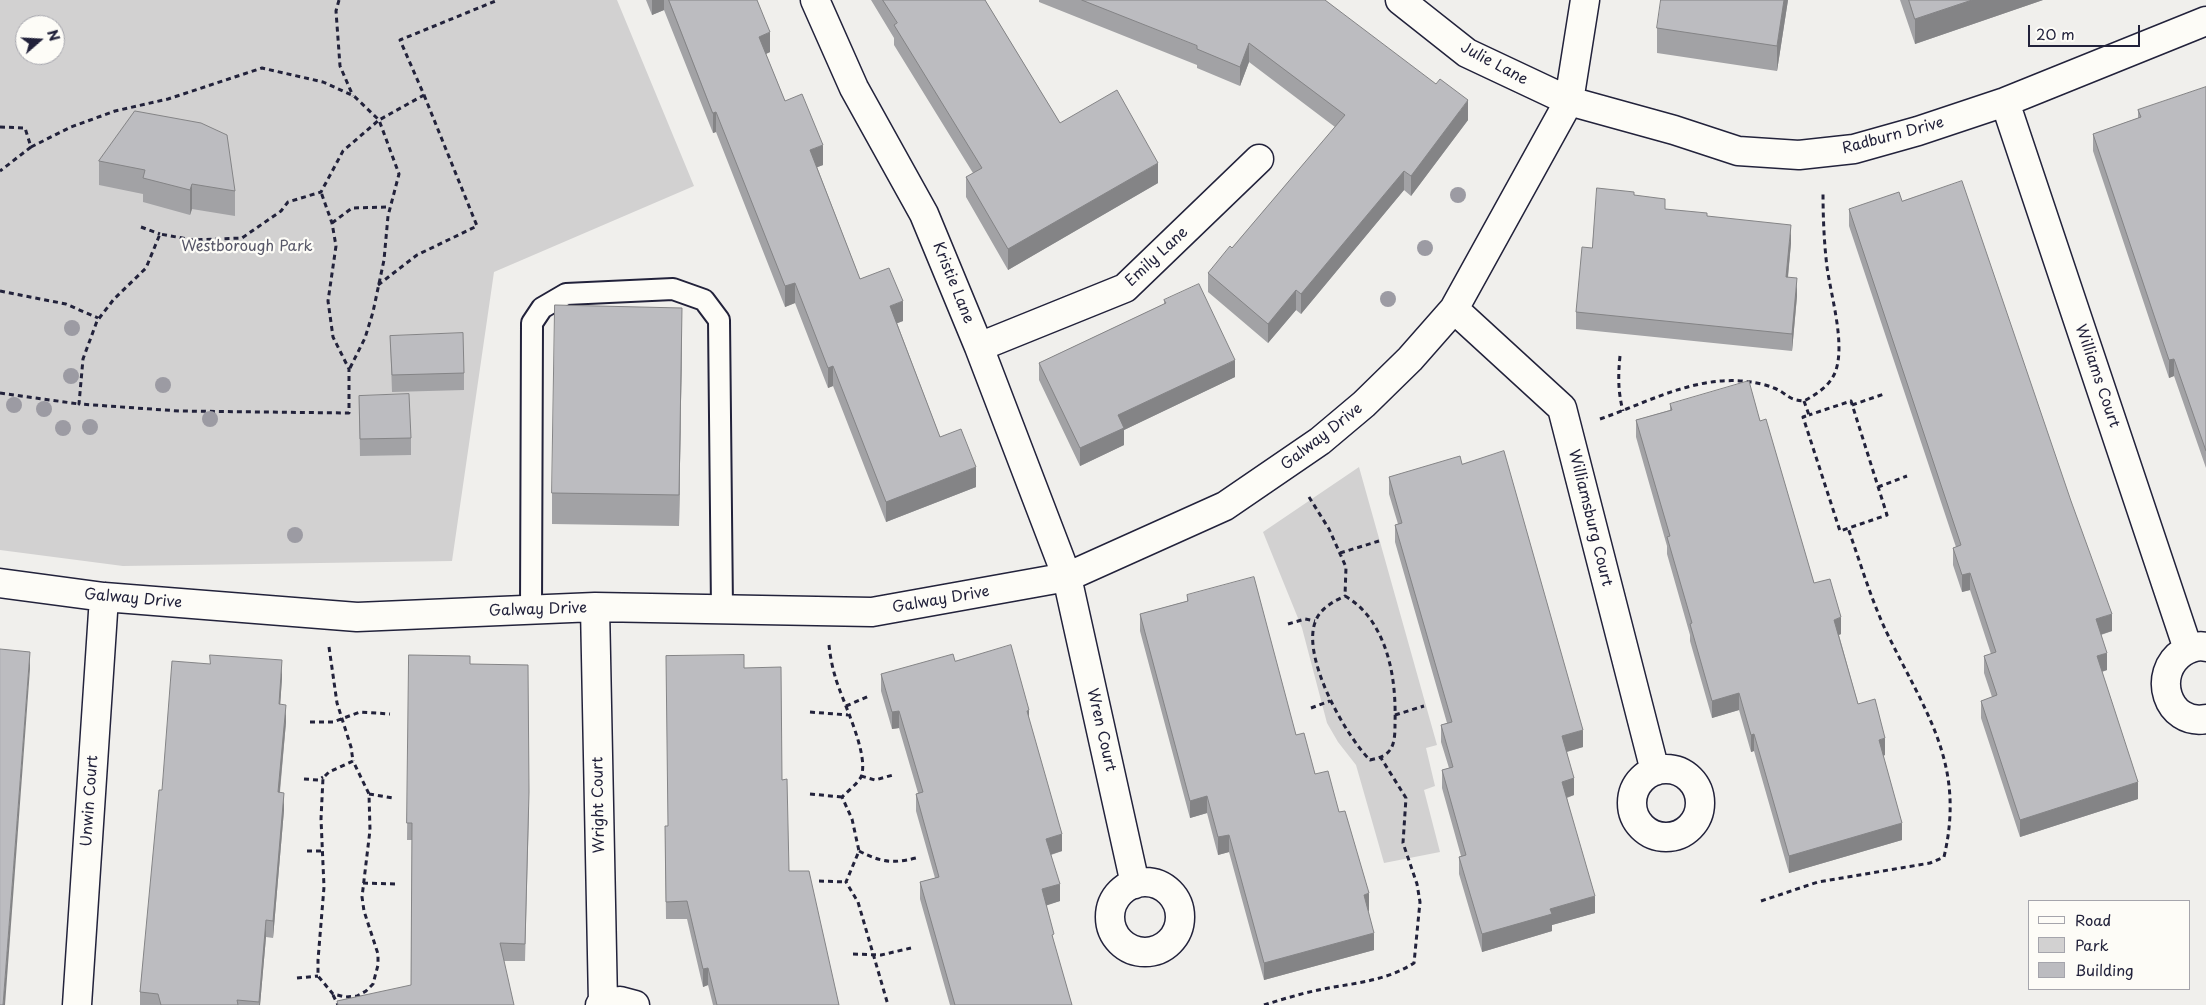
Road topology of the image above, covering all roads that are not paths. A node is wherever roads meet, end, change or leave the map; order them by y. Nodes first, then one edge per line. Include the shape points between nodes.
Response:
1 (815, 0) edge
2 (1400, 0) edge
3 (1585, 0) edge
4 (2206, 21) edge
5 (1569, 101) junction
6 (2005, 102) junction
7 (1259, 159) dead end
8 (1454, 309) junction
9 (979, 347) junction
10 (1067, 577) junction
11 (0, 583) edge
12 (104, 597) junction
13 (595, 607) junction
14 (722, 609) junction
15 (531, 610) junction
16 (2197, 648) edge
17 (2206, 719) edge
18 (1655, 771) dead end
19 (1135, 884) dead end
20 (602, 1004) edge
21 (77, 1005) edge
22 (635, 1005) edge

1 - 9 street, Kristie Lane via 854,88 924,214
2 - 5 street, Julie Lane via 1467,53
3 - 5 street, Galway Drive
4 - 6 street, Radburn Drive
5 - 6 street, Radburn Drive via 1738,151 1799,155 1854,149 1918,132
5 - 8 street, Galway Drive
6 - 16 street, Williams Court
7 - 9 street, Emily Lane via 1125,288
8 - 10 street, Galway Drive via 1410,359 1320,441 1225,506
8 - 18 street, Williamsburg Court via 1562,408
9 - 10 street, Kristie Lane
10 - 14 street, Galway Drive via 872,612
10 - 19 street, Wren Court
11 - 12 street, Galway Drive
12 - 15 street, Galway Drive via 357,617
12 - 21 street, Unwin Court
13 - 14 street, Galway Drive
13 - 15 street, Galway Drive
13 - 20 street, Wright Court
14 - 15 lane via 719,320 704,300 673,289 566,294 542,308 532,323
16 - 17 street, Williams Court via 2176,656 2168,668 2165,682 2175,709 2187,717
20 - 22 street, Wright Court via 620,1001

